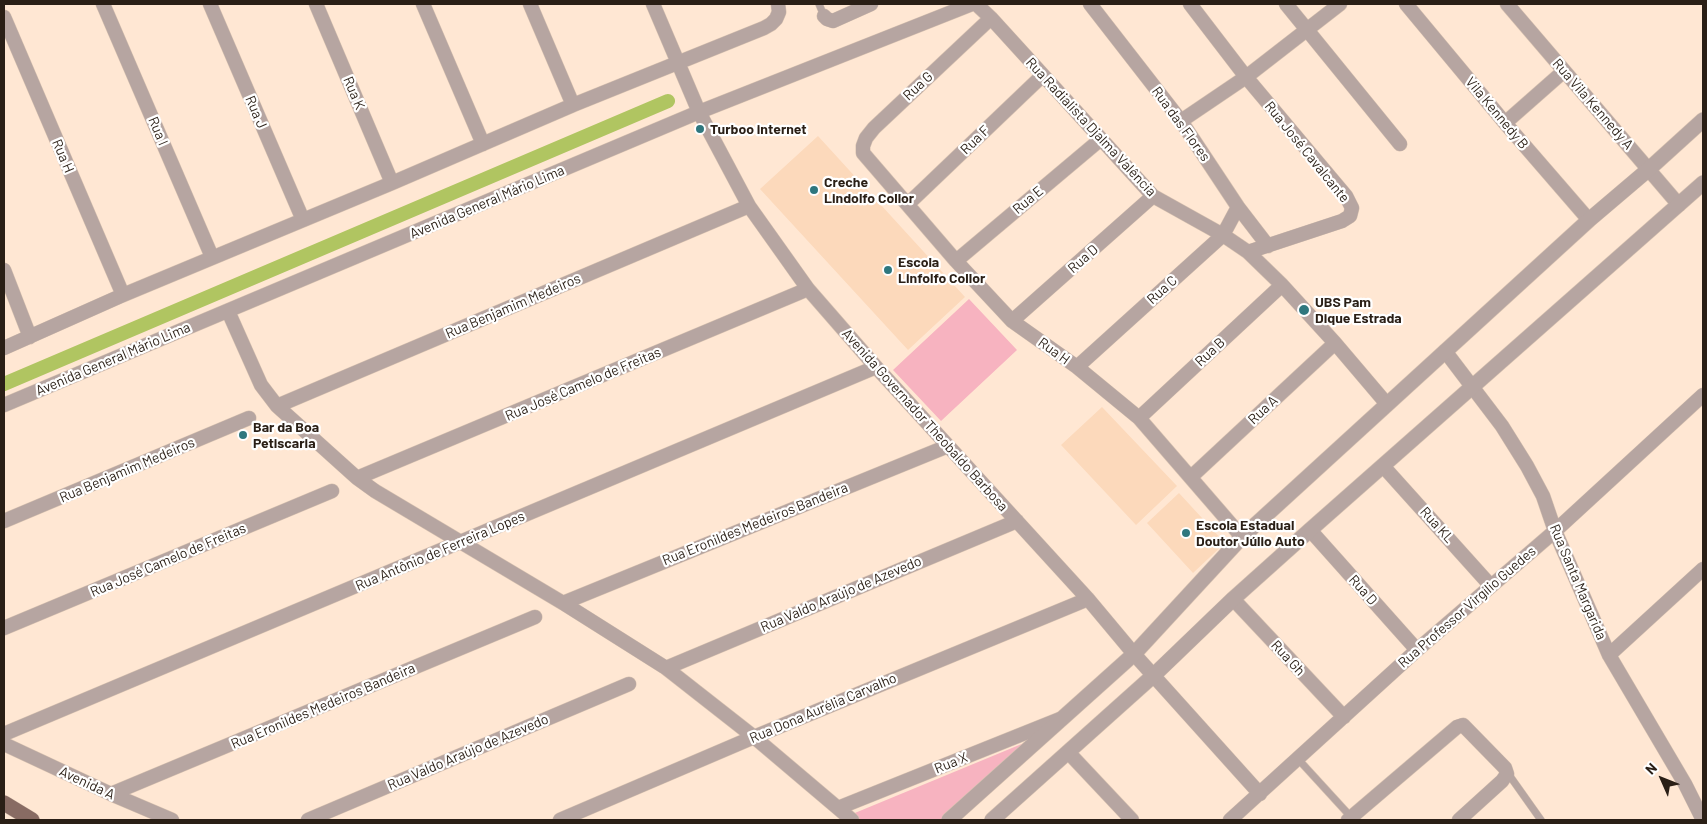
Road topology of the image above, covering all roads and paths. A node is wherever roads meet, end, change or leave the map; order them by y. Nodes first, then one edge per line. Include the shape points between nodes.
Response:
1 (103, 4) edge
2 (210, 4) edge
3 (316, 4) edge
4 (423, 4) edge
5 (530, 4) edge
6 (653, 4) edge
7 (778, 4) edge
8 (871, 4) edge
9 (972, 4) edge
10 (976, 4) edge
11 (1090, 4) edge
12 (1190, 4) edge
13 (1286, 4) edge
14 (1340, 4) edge
15 (1406, 4) edge
16 (1507, 4) edge
17 (822, 10) edge
18 (4, 17) edge
19 (991, 18) junction
20 (1307, 30) junction
21 (679, 63) junction
22 (1564, 72) junction
23 (1042, 76) junction
24 (1246, 77) junction
25 (573, 105) junction
26 (698, 110) junction
27 (1703, 120) edge
28 (1181, 121) junction
29 (1505, 123) junction
30 (1100, 139) junction
31 (483, 144) junction
32 (1400, 144) dead end
33 (869, 162) joint
34 (1649, 169) junction
35 (392, 183) junction
36 (1703, 183) edge
37 (1153, 196) junction
38 (908, 204) junction
39 (1679, 205) junction
40 (749, 206) junction
41 (1238, 207) junction
42 (303, 220) junction
43 (1589, 220) junction
44 (1223, 235) junction
45 (1268, 246) junction
46 (1248, 252) junction
47 (212, 257) junction
48 (956, 261) junction
49 (4, 270) edge
50 (1282, 286) junction
51 (808, 289) junction
52 (123, 295) junction
53 (228, 311) junction
54 (1012, 321) junction
55 (30, 337) junction
56 (1335, 343) junction
57 (4, 348) edge
58 (1444, 351) junction
59 (876, 367) junction
60 (1076, 367) junction
61 (1472, 386) junction
62 (1703, 395) edge
63 (1386, 403) junction
64 (4, 405) edge
65 (277, 406) junction
66 (249, 418) dead end
67 (1139, 418) junction
68 (948, 446) junction
69 (1383, 466) junction
70 (1190, 477) junction
71 (357, 478) junction
72 (332, 491) dead end
73 (4, 521) edge
74 (1016, 521) junction
75 (1310, 530) junction
76 (1555, 531) junction
77 (1242, 537) junction
78 (459, 542) junction
79 (1703, 569) edge
80 (1490, 585) junction
81 (1088, 599) junction
82 (1233, 599) junction
83 (563, 603) junction
84 (535, 618) dead end
85 (4, 628) edge
86 (1417, 650) junction
87 (1134, 654) junction
88 (1609, 655) junction
89 (666, 668) junction
90 (1154, 675) junction
91 (629, 684) dead end
92 (1064, 717) junction
93 (1344, 717) junction
94 (4, 734) edge
95 (754, 737) junction
96 (4, 744) edge
97 (1068, 752) junction
98 (1298, 759) junction
99 (1506, 771) junction
100 (110, 794) junction
101 (1260, 794) junction
102 (4, 803) edge
103 (838, 808) junction
104 (1351, 819) edge
105 (32, 820) edge
106 (172, 820) edge
107 (308, 820) edge
108 (560, 820) edge
109 (852, 820) edge
110 (949, 820) edge
111 (992, 820) edge
112 (1132, 820) edge
113 (1230, 820) edge
114 (1460, 820) edge
115 (1541, 820) edge
116 (1703, 820) edge

1 - 47 street, Rua I
2 - 42 street, Rua J
3 - 35 street, Rua K
4 - 31 street
5 - 25 street
6 - 21 street, Avenida Governador Theobaldo Barbosa
7 - 21 street via 779,12 771,24
8 - 17 street via 833,21 826,19
9 - 26 street, Avenida General Mário Lima
10 - 19 street, Rua Radialista Djalma Valência
11 - 28 street, Rua das Flores
12 - 24 street, Rua José Cavalcante
13 - 20 street
14 - 20 street
15 - 29 street, Vila Kennedy B
16 - 22 street, Rua Vila Kennedy A
18 - 52 street, Rua H
19 - 23 street, Rua Radialista Djalma Valência
19 - 33 street, Rua G via 874,128 862,146
20 - 24 street
20 - 32 street
21 - 25 street
21 - 26 street, Avenida Governador Theobaldo Barbosa
22 - 29 street
22 - 34 street, Rua Vila Kennedy A
23 - 30 street, Rua Radialista Djalma Valência
23 - 38 street, Rua F
24 - 28 street
24 - 45 street, Rua José Cavalcante via 1346,196 1352,208 1350,216 1342,221
25 - 31 street
26 - 40 street, Avenida Governador Theobaldo Barbosa
26 - 53 street, Avenida General Mário Lima
27 - 34 street
28 - 41 street, Rua das Flores
29 - 43 street, Vila Kennedy B
30 - 37 street, Rua Radialista Djalma Valência
30 - 48 street, Rua E
31 - 35 street
33 - 38 street, Rua H
34 - 39 street, Rua Vila Kennedy A
34 - 43 street
35 - 42 street
36 - 39 street
37 - 44 street, Rua Radialista Djalma Valência
37 - 54 street, Rua D
38 - 48 street, Rua H
39 - 61 street
40 - 51 street, Avenida Governador Theobaldo Barbosa
40 - 65 street, Rua Benjamim Medeiros
41 - 44 street, Rua C
41 - 45 street, Rua das Flores
42 - 47 street
43 - 58 street
44 - 46 street, Rua Radialista Djalma Valência
44 - 60 street, Rua C
45 - 46 street, Rua José Cavalcante
46 - 50 street, Rua Radialista Djalma Valência
47 - 52 street
48 - 54 street, Rua H
49 - 55 street
50 - 56 street, Rua Radialista Djalma Valência
50 - 67 street, Rua B
51 - 59 street, Avenida Governador Theobaldo Barbosa
51 - 71 street, Rua José Camelo de Freitas
52 - 55 street
53 - 64 street, Avenida General Mário Lima
53 - 65 street via 261,385
54 - 60 street, Rua H
55 - 57 street
56 - 63 street, Rua Radialista Djalma Valência
56 - 70 street, Rua A
58 - 61 street, Rua Santa Margarida
58 - 63 street
59 - 68 street, Avenida Governador Theobaldo Barbosa
59 - 78 street, Rua Antônio de Ferreira Lopes
60 - 67 street, Rua H
61 - 69 street
61 - 76 street, Rua Santa Margarida via 1527,466 1543,496
62 - 76 street, Rua Professor Virgílio Guedes
63 - 77 street
65 - 71 street
66 - 73 street, Rua Benjamim Medeiros
67 - 70 street, Rua H
68 - 74 street, Avenida Governador Theobaldo Barbosa
68 - 83 street, Rua Eronildes Medeiros Bandeira
69 - 75 street
69 - 80 street, Rua KL
70 - 77 street, Rua H
71 - 78 street
72 - 85 street, Rua José Camelo de Freitas
74 - 81 street, Avenida Governador Theobaldo Barbosa
74 - 89 street, Rua Valdo Araújo de Azevedo
75 - 82 street
75 - 86 street, Rua D
76 - 80 street, Rua Professor Virgílio Guedes
76 - 88 street, Rua Santa Margarida
77 - 87 street
78 - 83 street
78 - 94 street, Rua Antônio de Ferreira Lopes
79 - 88 street
80 - 86 street, Rua Professor Virgílio Guedes
81 - 87 street, Avenida Governador Theobaldo Barbosa
81 - 95 street, Rua Dona Aurélia Carvalho
82 - 90 street
82 - 93 street, Rua Gh
83 - 89 street
84 - 100 street, Rua Eronildes Medeiros Bandeira
86 - 93 street, Rua Professor Virgílio Guedes
87 - 90 street, Avenida Governador Theobaldo Barbosa
87 - 92 street
88 - 116 street, Rua Santa Margarida
89 - 95 street
90 - 97 street
90 - 101 street, Avenida Governador Theobaldo Barbosa
91 - 107 street, Rua Valdo Araújo de Azevedo
92 - 103 street, Rua X
92 - 110 street
93 - 98 street, Rua Professor Virgílio Guedes
95 - 103 street
95 - 108 street, Rua Dona Aurélia Carvalho
96 - 100 street, Avenida A
97 - 111 street
97 - 112 street
98 - 101 street, Rua Professor Virgílio Guedes
98 - 104 lane
99 - 104 street via 1463,725
99 - 114 street via 1502,782
99 - 115 lane
100 - 106 street, Avenida A
101 - 113 street, Rua Professor Virgílio Guedes
102 - 105 main road
103 - 109 street

